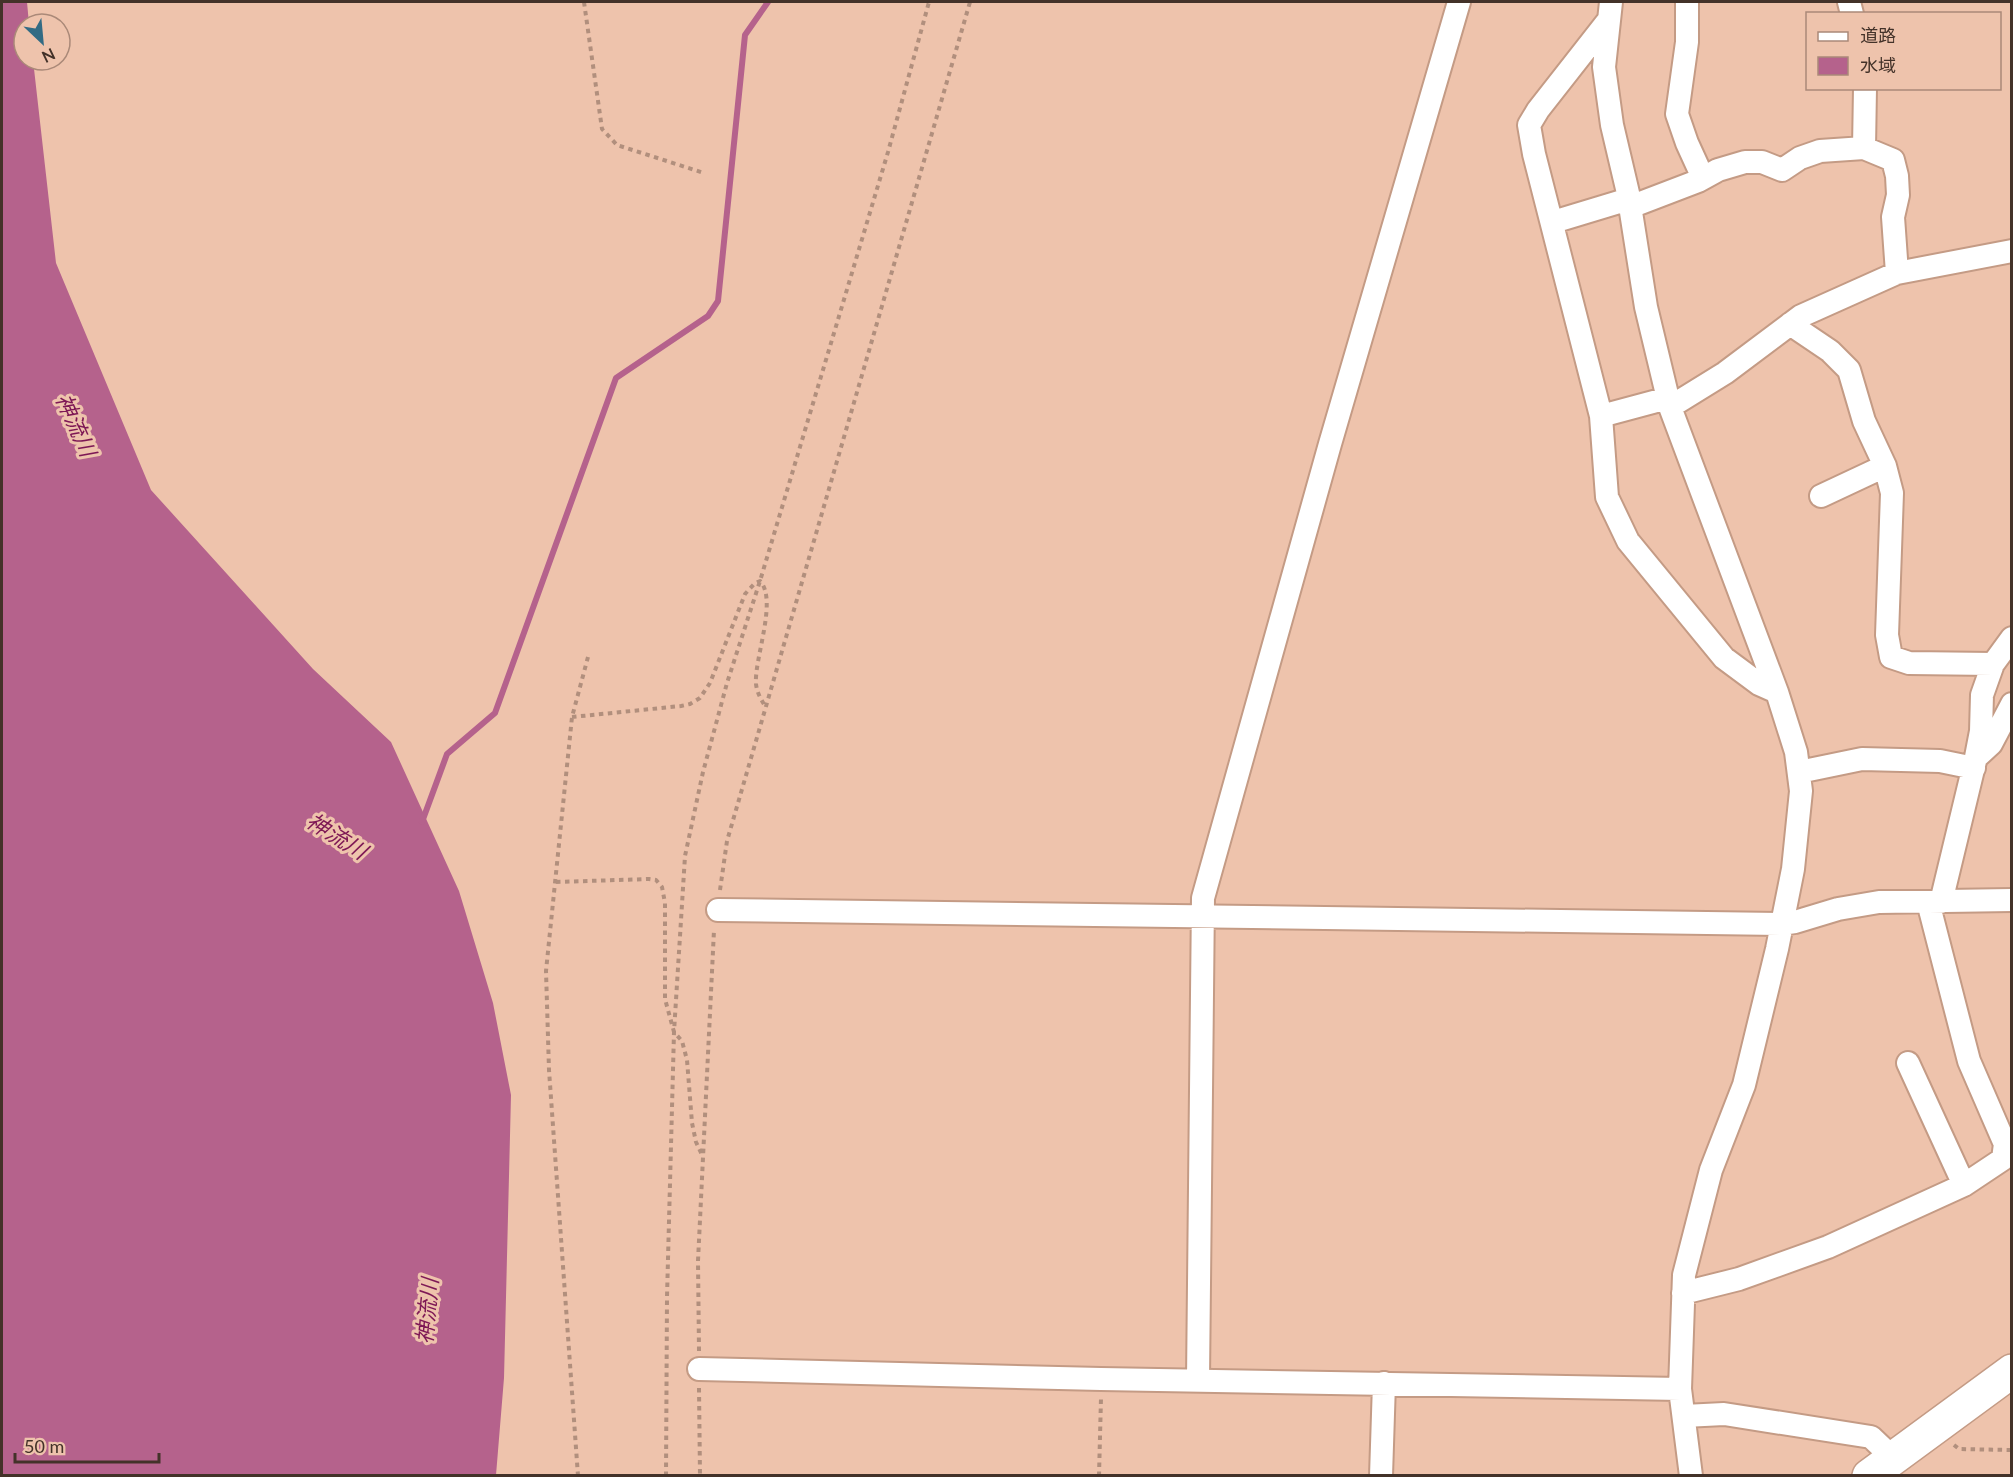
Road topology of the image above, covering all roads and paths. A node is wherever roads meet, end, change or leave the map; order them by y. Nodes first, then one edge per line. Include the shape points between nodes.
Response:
1 (584, 2) edge
2 (929, 2) edge
3 (970, 2) edge
4 (1459, 2) edge
5 (1687, 2) edge
6 (1609, 12) edge
7 (1865, 90) edge
8 (1864, 148) junction
9 (704, 173) dead end
10 (1703, 178) junction
11 (1629, 203) junction
12 (1553, 222) junction
13 (2012, 251) edge
14 (1898, 273) junction
15 (1790, 324) junction
16 (1669, 403) junction
17 (1601, 416) junction
18 (1885, 466) junction
19 (1821, 496) dead end
20 (760, 581) junction
21 (2012, 638) edge
22 (588, 657) dead end
23 (1993, 664) junction
24 (1777, 693) junction
25 (2012, 704) edge
26 (765, 707) junction
27 (573, 717) junction
28 (1975, 762) junction
29 (1799, 772) junction
30 (556, 882) junction
31 (2012, 900) edge
32 (1934, 902) junction
33 (718, 910) junction
34 (1203, 917) junction
35 (1781, 924) junction
36 (674, 1032) junction
37 (1908, 1063) dead end
38 (703, 1157) junction
39 (1965, 1185) junction
40 (1683, 1293) junction
41 (699, 1369) junction
42 (2007, 1373) edge
43 (1101, 1379) junction
44 (1198, 1380) junction
45 (1384, 1383) junction
46 (1680, 1389) junction
47 (1684, 1416) junction
48 (1934, 1427) junction
49 (2012, 1450) edge
50 (1880, 1466) edge
51 (578, 1476) edge
52 (666, 1476) edge
53 (700, 1476) edge
54 (1099, 1476) edge
55 (1381, 1476) edge
56 (1691, 1476) edge

1 - 9 path via 603,129 617,145
2 - 20 path
3 - 26 path
4 - 34 street via 1205,886
5 - 10 street via 1687,42 1677,114
6 - 11 street via 1604,67
6 - 12 street via 1529,125
7 - 8 street
8 - 10 street via 1820,151 1782,170 1762,162 1745,162
8 - 14 street via 1893,160 1898,195 1893,217
10 - 11 street
11 - 12 street
11 - 16 street via 1646,308
12 - 17 street
13 - 14 street
14 - 15 street
15 - 16 street via 1725,373
15 - 18 street via 1830,351 1849,370 1864,421
16 - 17 street
16 - 24 street
17 - 24 street via 1607,497 1628,541 1724,658
18 - 19 street
18 - 23 street via 1892,493 1887,635 1892,657 1909,663
20 - 26 path via 766,596 766,616 756,682
20 - 27 path via 746,594 710,683 700,698 681,706
20 - 36 path via 727,683 685,856
21 - 23 street
22 - 27 path
23 - 28 street via 1982,695
24 - 29 street
25 - 28 street via 1991,744
26 - 33 path via 727,841
27 - 30 path
28 - 29 street via 1862,759
28 - 32 street
29 - 35 street via 1801,791 1793,869
30 - 36 path via 649,879 662,887 665,999
30 - 51 path via 546,971 549,1070
31 - 32 street
32 - 35 street via 1879,902
32 - 39 street via 1969,1061 2005,1143 2002,1159
33 - 34 street
33 - 38 path
34 - 35 street
34 - 44 street
35 - 40 street via 1744,1085 1711,1170 1684,1275
36 - 38 path via 682,1041 687,1060 692,1123
36 - 52 path
37 - 39 street
38 - 41 path via 698,1261
39 - 40 street via 1828,1247 1739,1279
40 - 46 street
41 - 43 street
41 - 53 path
42 - 48 highway
43 - 44 street
43 - 54 path
44 - 45 street
45 - 46 street
45 - 55 street
46 - 47 street
47 - 50 street via 1724,1414 1871,1437
47 - 56 street
48 - 49 path via 1959,1449
48 - 50 highway

